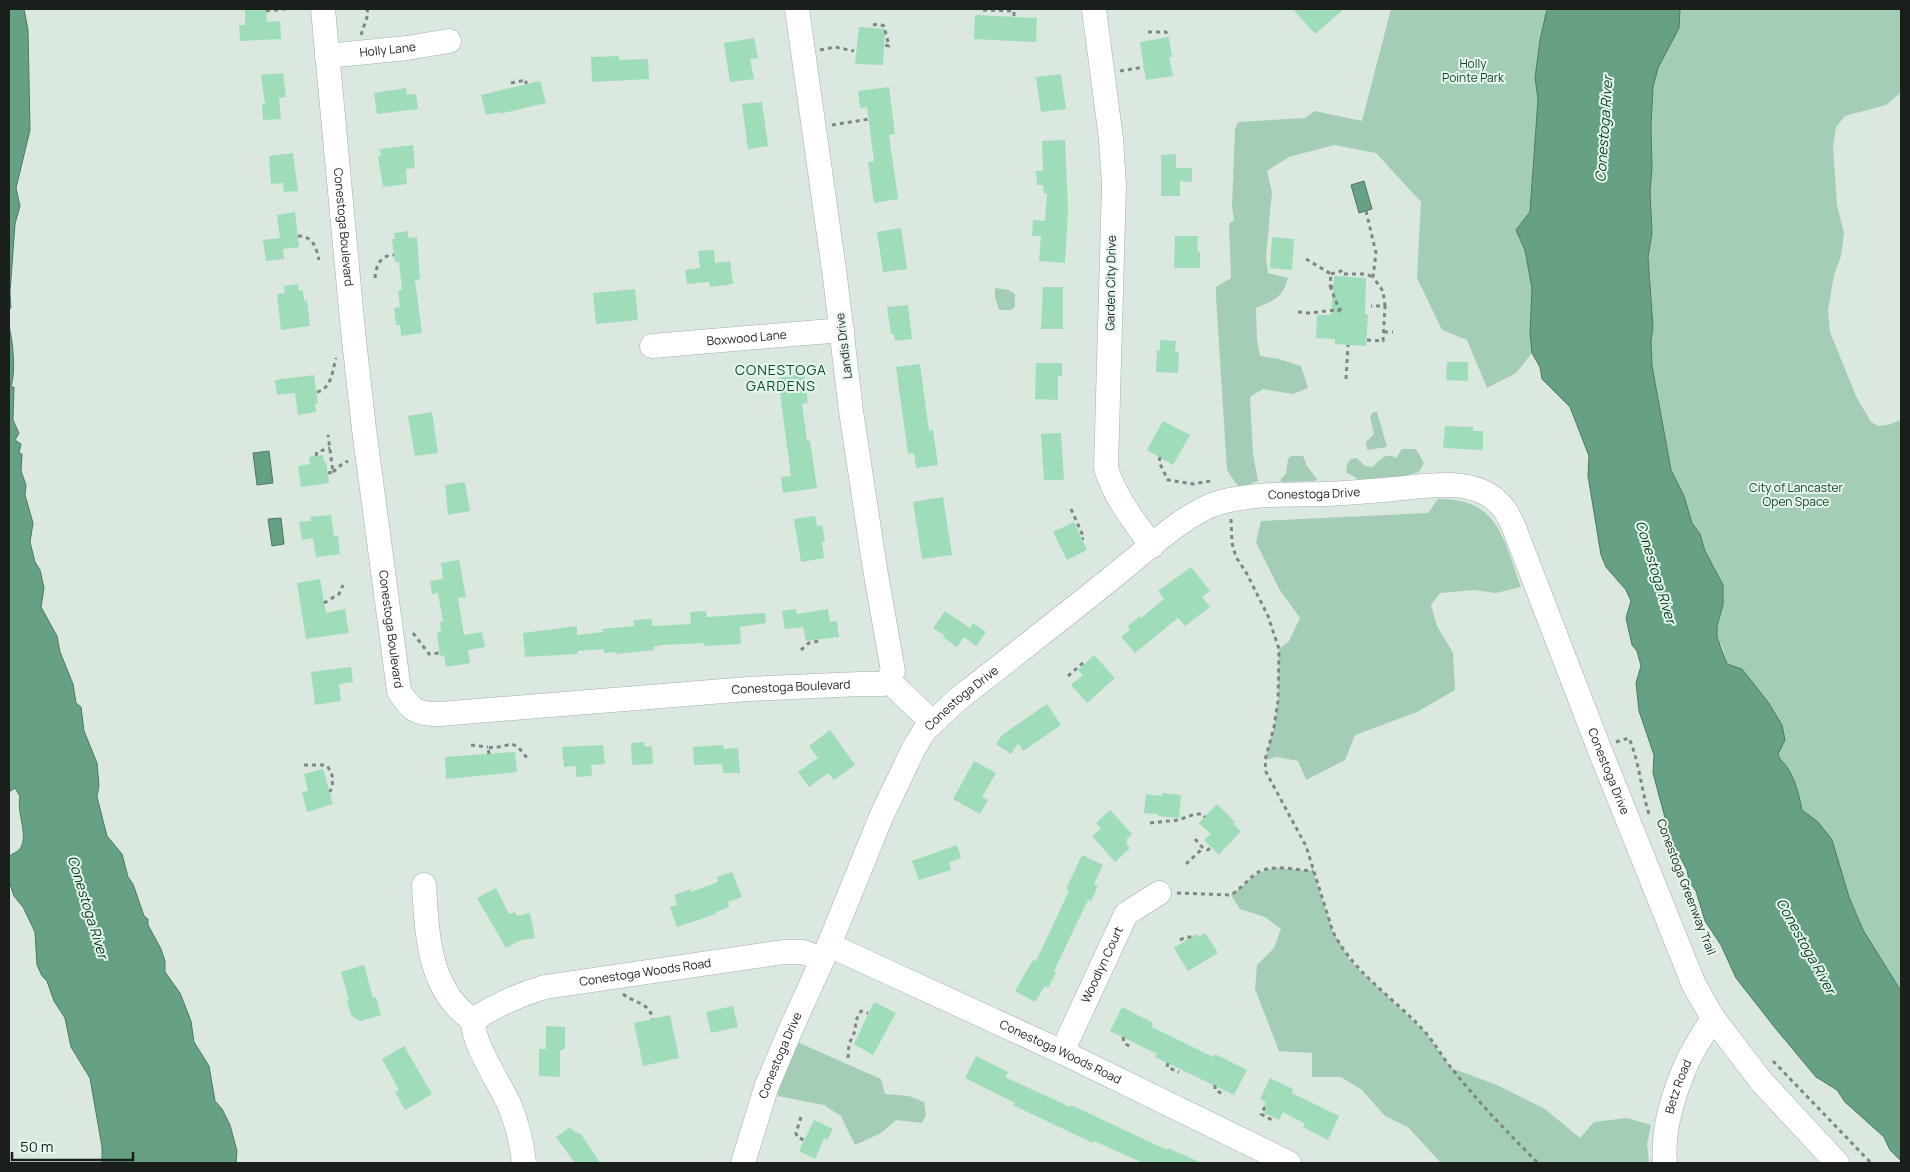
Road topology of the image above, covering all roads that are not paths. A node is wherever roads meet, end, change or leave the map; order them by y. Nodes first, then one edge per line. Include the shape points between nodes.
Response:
1 (323, 9) edge
2 (797, 9) edge
3 (1094, 9) edge
4 (449, 42) dead end
5 (327, 56) junction
6 (842, 330) junction
7 (652, 346) dead end
8 (1152, 546) junction
9 (888, 680) junction
10 (932, 722) junction
11 (424, 886) dead end
12 (1159, 893) road end
13 (826, 952) junction
14 (1712, 1018) junction
15 (473, 1020) junction
16 (1062, 1052) junction
17 (524, 1163) edge
18 (743, 1163) edge
19 (1290, 1163) edge
20 (1665, 1163) edge
21 (1837, 1163) edge

1 - 5 street, Conestoga Boulevard
2 - 6 street, Landis Drive
3 - 8 street, Garden City Drive via 1114,185 1106,468 1118,498
4 - 5 street, Holly Lane
5 - 9 street, Conestoga Boulevard via 364,429 399,691 408,705 422,714 440,714 748,689 883,684
6 - 7 street, Boxwood Lane
6 - 9 street, Landis Drive via 875,569 893,671
8 - 10 street, Conestoga Drive
8 - 14 street, Conestoga Drive via 1207,508 1220,502 1253,496 1340,494 1449,485 1479,489 1496,500 1513,526 1652,882 1694,985
9 - 10 street
10 - 13 street, Conestoga Drive via 914,748 881,816
11 - 15 street via 435,969 454,1004
12 - 16 street, Woodlyn Court via 1126,914
13 - 15 street, Conestoga Woods Road via 795,951 545,987 492,1007
13 - 16 street, Conestoga Woods Road
13 - 18 street, Conestoga Drive via 766,1088
14 - 20 street, Betz Road via 1686,1064 1673,1104 1666,1129
14 - 21 street, Conestoga Drive via 1761,1081
15 - 17 street via 478,1043 509,1104 522,1141
16 - 19 street, Conestoga Woods Road

